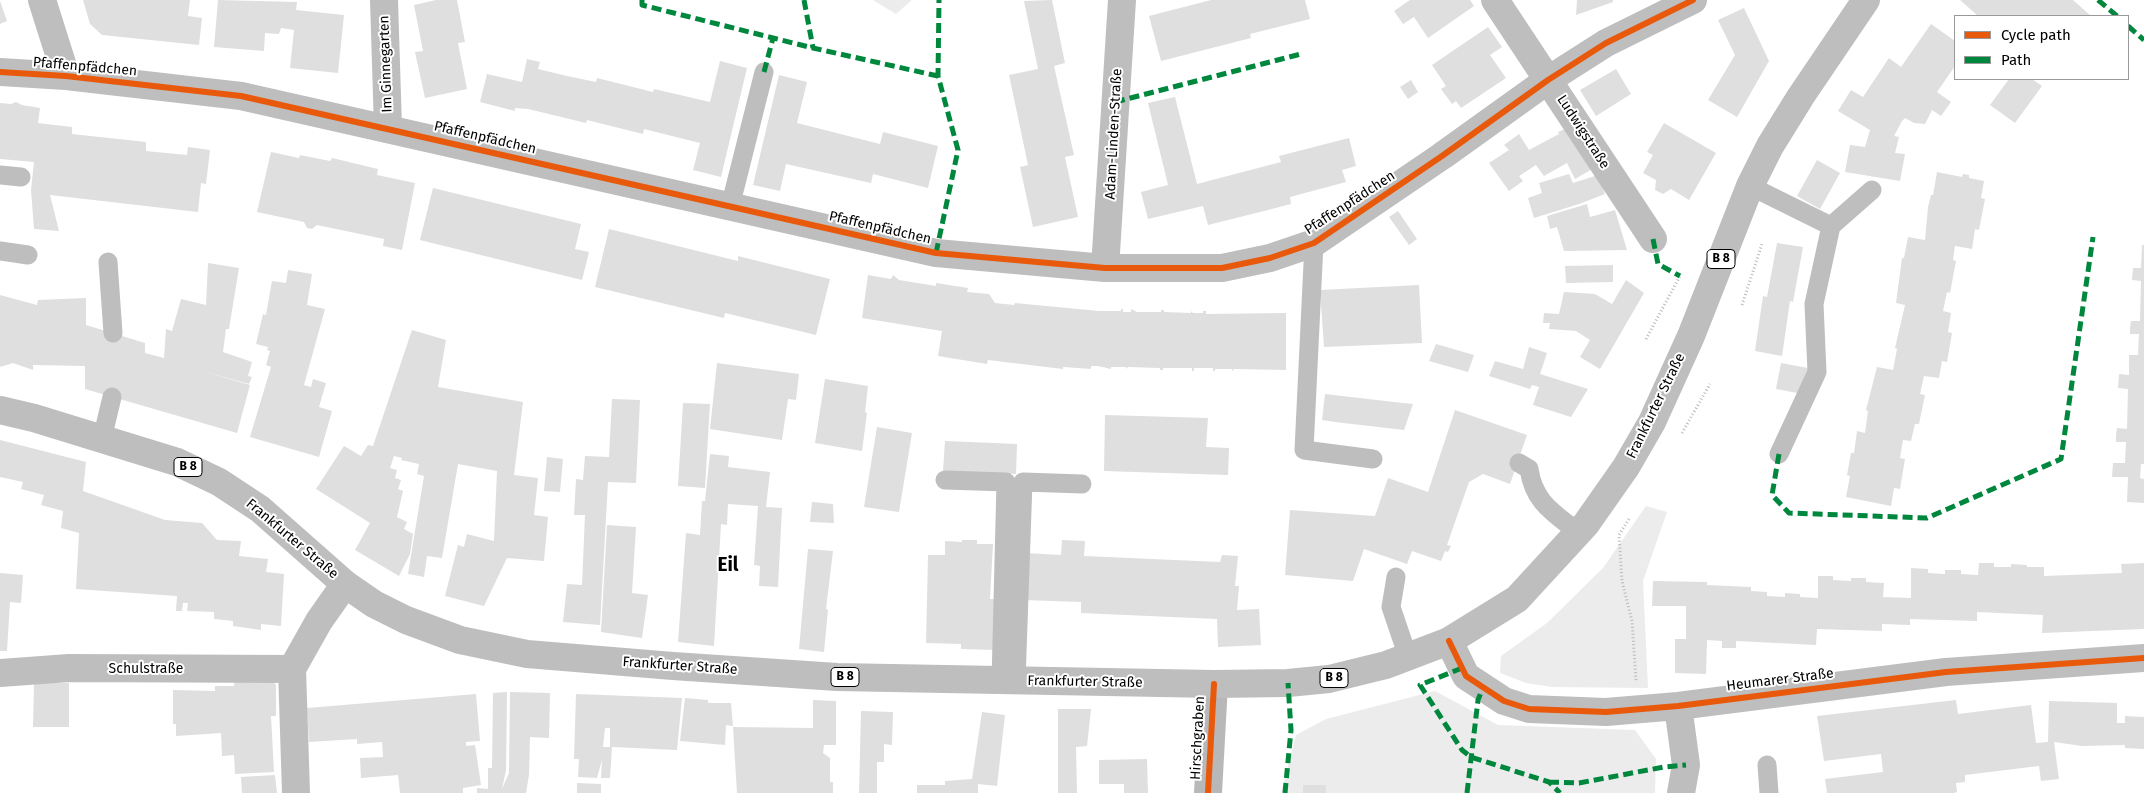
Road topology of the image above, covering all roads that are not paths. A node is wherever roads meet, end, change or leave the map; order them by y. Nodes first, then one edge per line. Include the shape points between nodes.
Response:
1 (42, 0) edge
2 (384, 0) edge
3 (1122, 0) edge
4 (1495, 0) edge
5 (1693, 0) edge
6 (1866, 0) edge
7 (0, 72) edge
8 (764, 72) dead end
9 (66, 76) junction
10 (1548, 80) junction
11 (388, 128) junction
12 (0, 175) edge
13 (21, 177) dead end
14 (1750, 186) junction
15 (1872, 190) dead end
16 (730, 207) junction
17 (1832, 226) junction
18 (1653, 239) dead end
19 (1314, 243) junction
20 (0, 251) edge
21 (28, 255) dead end
22 (108, 262) dead end
23 (1106, 268) junction
24 (113, 333) dead end
25 (112, 396) dead end
26 (0, 410) edge
27 (102, 439) junction
28 (1779, 454) dead end
29 (1373, 459) dead end
30 (1520, 463) dead end
31 (945, 480) dead end
32 (1082, 484) dead end
33 (1579, 533) junction
34 (1396, 577) dead end
35 (345, 584) junction
36 (1449, 641) junction
37 (1408, 657) junction
38 (2144, 658) edge
39 (292, 669) junction
40 (0, 673) edge
41 (1008, 681) junction
42 (1214, 684) junction
43 (1678, 706) junction
44 (1767, 765) dead end
45 (296, 793) edge
46 (1208, 793) edge
47 (1681, 793) edge
48 (1769, 793) edge

1 - 9 street
2 - 11 street, Im Ginnegarten
3 - 23 street, Adam-Linden-Straße
4 - 10 street, Ludwigstraße
5 - 10 street, Pfaffenpfädchen via 1606,43
6 - 14 street, Frankfurter Straße / B 8 via 1801,96
7 - 9 street, Pfaffenpfädchen
8 - 16 lane
9 - 11 street, Pfaffenpfädchen via 241,96
10 - 18 street, Ludwigstraße
10 - 19 street, Pfaffenpfädchen
11 - 16 street, Pfaffenpfädchen
12 - 13 lane
14 - 17 lane
14 - 33 street, Frankfurter Straße / B 8 via 1691,336 1652,422 1598,510
15 - 17 lane
16 - 23 street, Pfaffenpfädchen via 936,253
17 - 28 lane via 1814,304 1817,372
19 - 23 street, Pfaffenpfädchen via 1270,258 1222,268
19 - 29 lane via 1304,450
20 - 21 lane
22 - 24 lane
25 - 27 lane
26 - 27 street, Frankfurter Straße / B 8
27 - 35 street, Frankfurter Straße / B 8 via 177,462 218,482 260,508
30 - 33 lane via 1529,469 1536,495
31 - 41 lane via 1006,482
32 - 41 lane via 1023,482
33 - 36 street, Frankfurter Straße / B 8 via 1517,599
34 - 37 lane via 1391,607
35 - 39 street
35 - 41 street, Frankfurter Straße / B 8 via 374,604 415,623 460,640 527,654 837,676
36 - 37 street, Frankfurter Straße / B 8
36 - 43 street, Heumarer Straße via 1466,676 1504,701 1529,709 1606,712
37 - 42 street, Frankfurter Straße / B 8 via 1329,679
38 - 43 street, Heumarer Straße via 1946,672
39 - 40 street, Schulstraße via 68,668
39 - 45 street
41 - 42 street, Frankfurter Straße / B 8
42 - 46 street, Hirschgraben
43 - 47 street via 1686,765
44 - 48 lane

